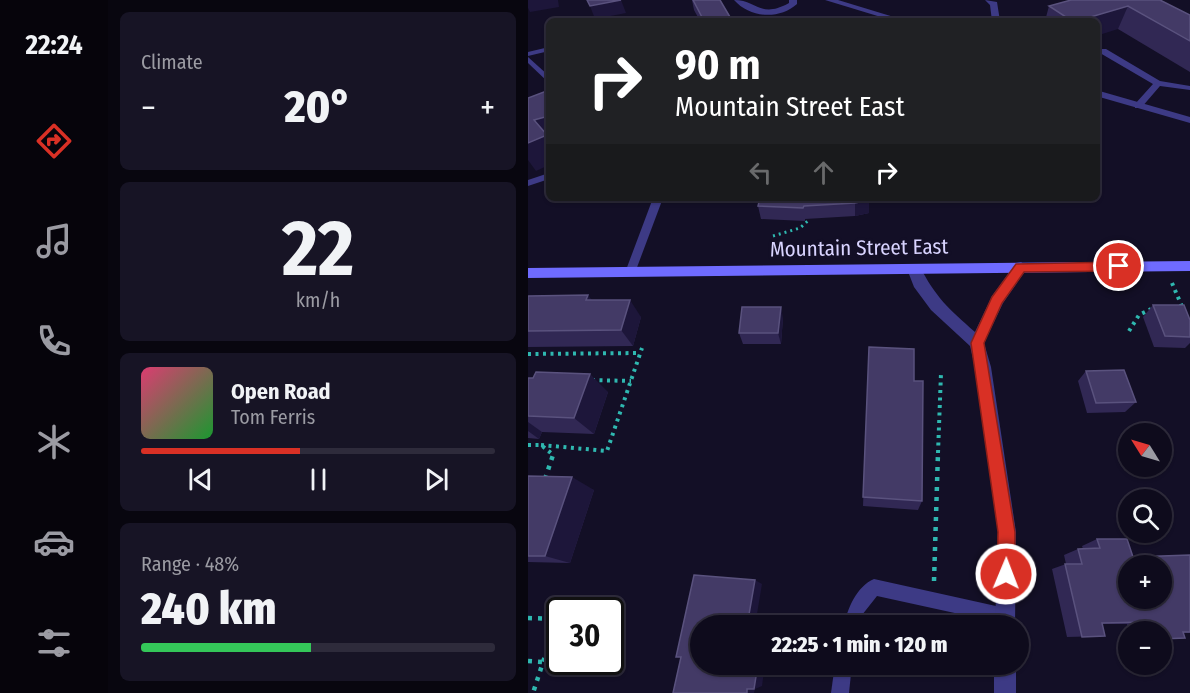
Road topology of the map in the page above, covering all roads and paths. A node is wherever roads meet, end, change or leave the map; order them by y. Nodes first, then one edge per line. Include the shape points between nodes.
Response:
1 (738, 0) edge
2 (793, 0) edge
3 (829, 0) edge
4 (989, 0) edge
5 (892, 18) edge
6 (996, 18) edge
7 (546, 50) edge
8 (1103, 51) dead end
9 (528, 54) edge
10 (528, 59) edge
11 (546, 78) edge
12 (1158, 83) junction
13 (1190, 88) edge
14 (1100, 94) edge
15 (1138, 106) junction
16 (1190, 120) edge
17 (546, 177) edge
18 (528, 183) edge
19 (657, 201) edge
20 (810, 219) edge
21 (773, 236) dead end
22 (1166, 266) junction
23 (1190, 266) edge
24 (1021, 267) junction
25 (914, 269) junction
26 (631, 270) junction
27 (528, 273) edge
28 (1154, 307) edge
29 (1173, 308) edge
30 (1183, 309) junction
31 (1186, 316) edge
32 (1129, 331) dead end
33 (978, 343) junction
34 (528, 354) edge
35 (941, 373) dead end
36 (585, 380) edge
37 (631, 381) junction
38 (528, 445) edge
39 (541, 445) junction
40 (542, 489) edge
41 (933, 600) junction
42 (854, 615) edge
43 (984, 615) edge
44 (1005, 615) edge
45 (528, 618) edge
46 (528, 661) edge
47 (543, 662) junction
48 (842, 675) edge
49 (1005, 675) edge
50 (533, 693) edge
51 (840, 693) edge
52 (1005, 693) edge

1 - 2 street via 765,13 786,8
3 - 5 street
4 - 6 street via 994,4
7 - 9 lane
8 - 12 lane
10 - 11 lane
12 - 13 lane
12 - 15 lane
14 - 15 street
15 - 16 street
17 - 18 lane
19 - 26 lane
20 - 21 path via 800,228
22 - 23 main road, Mountain Street East
22 - 24 main road, Mountain Street East
22 - 30 path
24 - 25 main road, Mountain Street East
24 - 33 street via 997,300
25 - 26 main road, Mountain Street East
25 - 33 street via 936,306
26 - 27 main road, Mountain Street East
28 - 32 path via 1139,315
29 - 30 path
30 - 31 path
33 - 44 street via 1007,532
34 - 37 path via 641,351
35 - 41 path
36 - 37 path
37 - 39 path via 607,451
38 - 39 path
39 - 40 path via 553,455
41 - 42 lane via 874,587
41 - 43 lane
45 - 47 path via 557,619
46 - 47 path
47 - 50 path
48 - 51 lane
49 - 52 street

